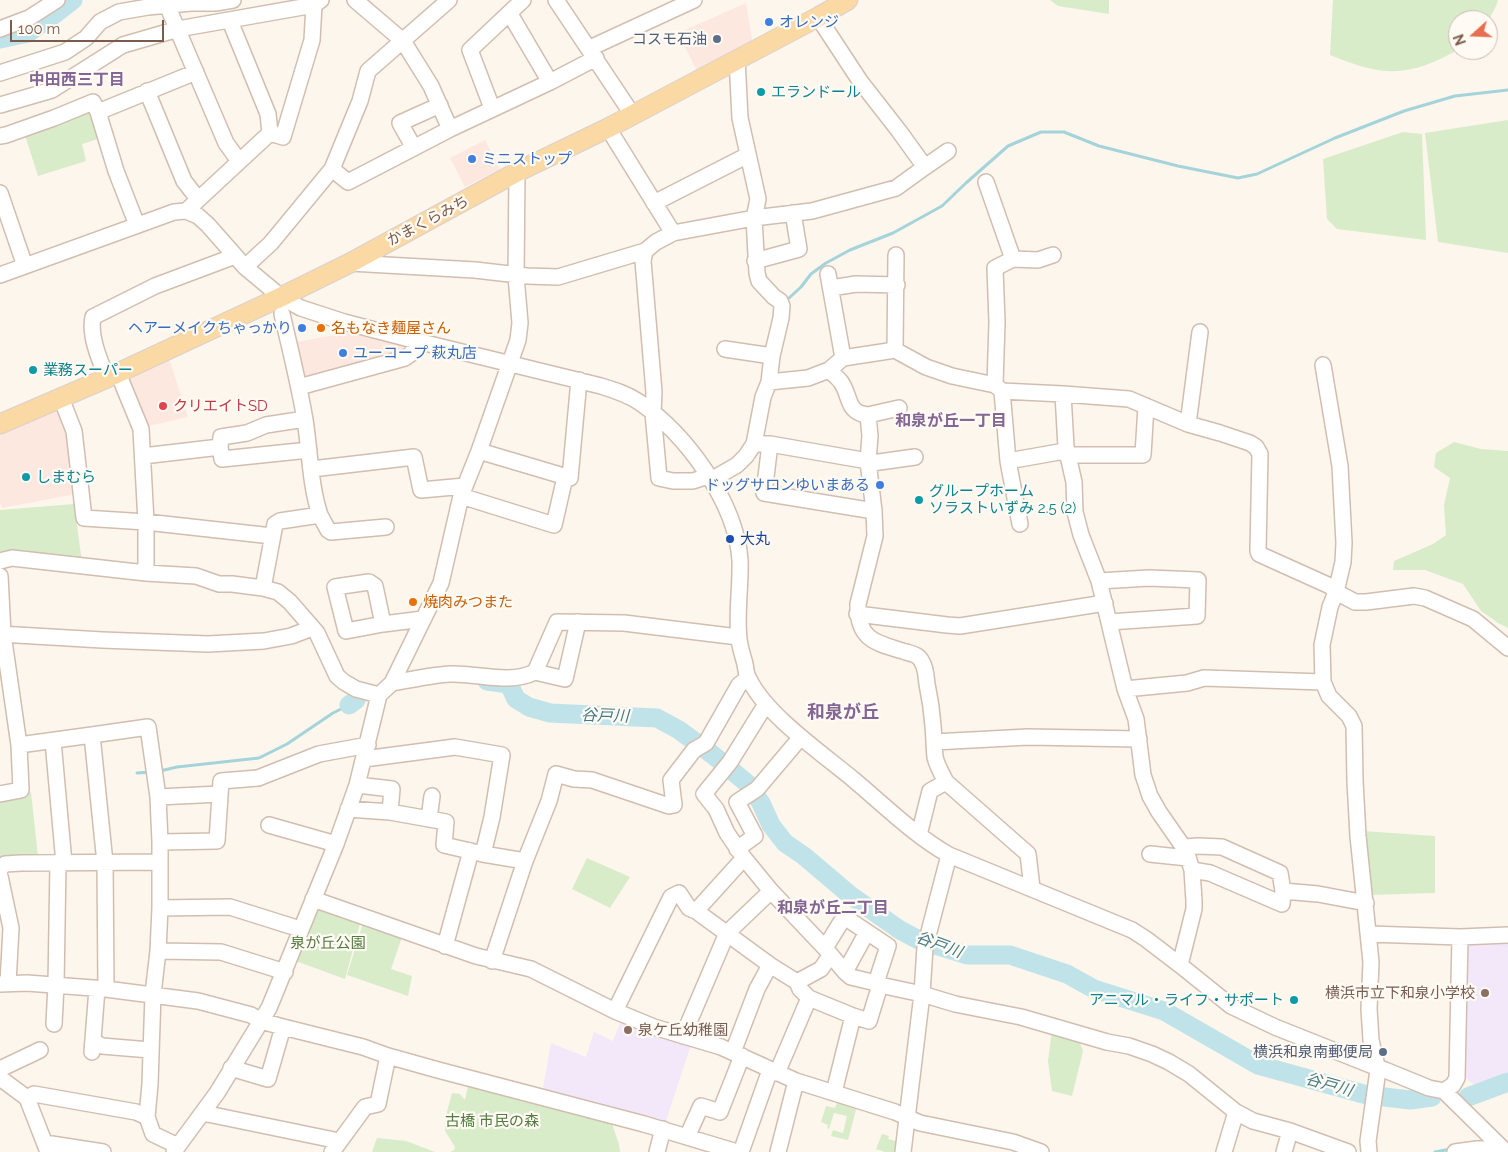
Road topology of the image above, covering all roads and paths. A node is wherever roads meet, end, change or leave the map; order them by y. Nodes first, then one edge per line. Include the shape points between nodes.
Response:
1 (57, 0) edge
2 (233, 0) edge
3 (355, 0) edge
4 (449, 0) edge
5 (523, 0) edge
6 (556, 0) edge
7 (694, 0) edge
8 (848, 0) edge
9 (318, 2) edge
10 (149, 3) edge
11 (167, 5) junction
12 (510, 14) junction
13 (818, 17) junction
14 (230, 21) junction
15 (178, 29) junction
16 (0, 30) edge
17 (403, 41) junction
18 (593, 53) junction
19 (737, 59) junction
20 (196, 72) junction
21 (0, 73) edge
22 (550, 82) junction
23 (52, 90) junction
24 (147, 91) junction
25 (0, 105) edge
26 (440, 105) junction
27 (492, 108) junction
28 (98, 112) junction
29 (632, 114) junction
30 (54, 118) junction
31 (608, 128) junction
32 (450, 129) junction
33 (270, 132) junction
34 (0, 136) edge
35 (414, 148) junction
36 (948, 151) dead end
37 (748, 155) junction
38 (239, 161) junction
39 (925, 167) junction
40 (332, 169) junction
41 (517, 172) junction
42 (986, 182) dead end
43 (0, 193) edge
44 (198, 199) junction
45 (654, 203) junction
46 (186, 211) junction
47 (793, 214) junction
48 (754, 218) junction
49 (137, 225) junction
50 (673, 233) junction
51 (645, 251) junction
52 (1053, 254) dead end
53 (896, 255) dead end
54 (1013, 259) junction
55 (755, 260) junction
56 (240, 261) junction
57 (350, 263) junction
58 (25, 266) junction
59 (0, 275) edge
60 (516, 276) junction
61 (897, 285) junction
62 (281, 306) junction
63 (1200, 332) dead end
64 (417, 341) junction
65 (726, 349) dead end
66 (895, 350) junction
67 (772, 356) junction
68 (843, 358) junction
69 (510, 364) junction
70 (1323, 365) dead end
71 (829, 370) junction
72 (112, 376) junction
73 (579, 380) junction
74 (769, 382) junction
75 (299, 387) junction
76 (998, 388) junction
77 (1063, 394) junction
78 (61, 398) junction
79 (1146, 406) junction
80 (899, 408) dead end
81 (653, 413) junction
82 (868, 416) junction
83 (305, 419) junction
84 (0, 424) edge
85 (1188, 424) junction
86 (754, 444) junction
87 (770, 444) junction
88 (220, 447) junction
89 (310, 450) junction
90 (479, 451) junction
91 (1067, 452) junction
92 (143, 456) junction
93 (914, 457) dead end
94 (868, 461) junction
95 (1008, 461) junction
96 (312, 469) junction
97 (565, 477) junction
98 (709, 478) junction
99 (463, 491) junction
100 (874, 511) junction
101 (320, 515) junction
102 (146, 522) junction
103 (1020, 524) dead end
104 (386, 527) dead end
105 (272, 536) junction
106 (0, 560) edge
107 (146, 573) junction
108 (0, 576) edge
109 (1099, 581) junction
110 (263, 588) junction
111 (1336, 592) junction
112 (1105, 603) junction
113 (858, 614) junction
114 (422, 619) junction
115 (578, 622) junction
116 (1109, 622) junction
117 (384, 624) dead end
118 (312, 628) junction
119 (2, 634) edge
120 (738, 637) junction
121 (1508, 648) edge
122 (535, 672) junction
123 (748, 678) junction
124 (392, 682) junction
125 (1323, 682) junction
126 (5, 685) edge
127 (1125, 689) junction
128 (379, 695) junction
129 (766, 704) junction
130 (92, 735) junction
131 (801, 737) junction
132 (1139, 739) junction
133 (53, 741) junction
134 (934, 742) junction
135 (19, 745) junction
136 (366, 752) junction
137 (946, 782) junction
138 (357, 785) junction
139 (0, 794) edge
140 (220, 794) junction
141 (432, 796) dead end
142 (158, 797) junction
143 (348, 808) junction
144 (390, 812) junction
145 (429, 819) junction
146 (269, 825) dead end
147 (919, 835) junction
148 (160, 842) junction
149 (336, 844) junction
150 (477, 852) junction
151 (740, 854) junction
152 (1150, 854) dead end
153 (949, 855) junction
154 (1188, 858) junction
155 (525, 860) junction
156 (160, 862) junction
157 (61, 863) junction
158 (105, 863) junction
159 (0, 869) edge
160 (0, 876) edge
161 (1032, 888) junction
162 (771, 891) junction
163 (1283, 891) junction
164 (313, 899) junction
165 (1366, 903) junction
166 (160, 908) junction
167 (696, 911) junction
168 (300, 929) junction
169 (867, 932) junction
170 (727, 933) junction
171 (1369, 934) junction
172 (1508, 935) edge
173 (1460, 938) junction
174 (445, 946) junction
175 (158, 951) junction
176 (827, 952) junction
177 (492, 960) junction
178 (770, 965) junction
179 (1180, 965) junction
180 (285, 972) junction
181 (845, 972) junction
182 (797, 982) junction
183 (4, 984) edge
184 (878, 984) junction
185 (56, 985) junction
186 (102, 989) junction
187 (153, 994) junction
188 (922, 994) junction
189 (809, 998) junction
190 (615, 1011) junction
191 (853, 1016) junction
192 (262, 1020) junction
193 (54, 1024) dead end
194 (283, 1027) junction
195 (683, 1036) junction
196 (40, 1050) dead end
197 (150, 1050) junction
198 (738, 1054) junction
199 (388, 1056) junction
200 (231, 1068) junction
201 (1378, 1068) junction
202 (0, 1069) edge
203 (774, 1071) junction
204 (0, 1078) edge
205 (796, 1082) junction
206 (1444, 1091) junction
207 (834, 1092) junction
208 (27, 1098) junction
209 (1236, 1112) junction
210 (203, 1113) junction
211 (147, 1118) junction
212 (907, 1118) junction
213 (663, 1129) junction
214 (1290, 1131) junction
215 (687, 1137) junction
216 (336, 1146) edge
217 (46, 1148) edge
218 (709, 1148) edge
219 (176, 1149) edge
220 (1369, 1151) edge
221 (103, 1152) edge
222 (657, 1152) edge
223 (737, 1152) edge
224 (741, 1152) edge
225 (778, 1152) edge
226 (903, 1152) edge
227 (1041, 1152) edge
228 (1224, 1152) edge
229 (1284, 1152) edge
230 (1348, 1152) edge
231 (1455, 1152) edge
232 (1490, 1152) edge
233 (1506, 1152) edge

1 - 16 street via 30,18
2 - 11 street
3 - 17 street
4 - 17 street
5 - 12 street
6 - 18 street
7 - 18 street
8 - 13 main road, かまくらみち
9 - 14 street
9 - 33 street via 312,40 283,138
10 - 11 street
10 - 21 street via 100,22 86,38 65,52
11 - 15 street
12 - 22 street
12 - 27 street via 470,50
13 - 19 main road, かまくらみち
13 - 39 street via 860,81
14 - 15 street
14 - 33 street via 268,114
15 - 20 street
15 - 23 street via 123,45
17 - 26 street
17 - 40 street via 368,71 360,101
18 - 22 street
18 - 29 street
19 - 29 main road, かまくらみち
19 - 37 street via 740,118
20 - 24 street
20 - 38 street via 226,143
22 - 27 street
23 - 25 street
23 - 30 street
24 - 28 street
24 - 44 street via 184,181
26 - 32 street
26 - 35 street via 400,123
27 - 32 street
28 - 30 street via 93,102
28 - 49 street
29 - 31 main road, かまくらみち
30 - 34 street
31 - 41 main road, かまくらみち
31 - 45 street
32 - 35 street
33 - 38 street
35 - 40 street via 348,182
36 - 39 street
37 - 45 street
37 - 48 street via 758,199
38 - 44 street
39 - 47 street via 896,188
40 - 56 street via 271,243
41 - 57 main road, かまくらみち
41 - 60 street
42 - 54 street
43 - 58 street
44 - 46 street
45 - 50 street
46 - 49 street
46 - 56 street via 208,225
47 - 48 street
47 - 55 street via 799,249
48 - 50 street
48 - 55 street
49 - 58 street
50 - 51 street
51 - 60 street via 558,277
51 - 81 street
52 - 54 street via 1038,260
53 - 61 street
54 - 76 street via 995,268
55 - 67 street via 760,281 782,306
56 - 62 street
56 - 72 street via 155,286 93,317 91,324 97,352
57 - 60 street via 475,270
57 - 62 main road, かまくらみち
58 - 59 street
60 - 69 street via 519,332
61 - 66 street
61 - 68 street via 830,281
62 - 64 street
62 - 72 main road, かまくらみち
62 - 75 street
63 - 85 street
64 - 69 street
64 - 75 street via 412,353 405,358
65 - 67 street
66 - 68 street
66 - 76 street via 935,370
67 - 74 street
68 - 71 street
69 - 73 street
69 - 90 street
70 - 111 street via 1340,466 1343,562
71 - 74 street via 808,378
71 - 82 street via 842,382 853,410
72 - 78 main road, かまくらみち
72 - 92 street via 141,429
73 - 81 street via 617,391
73 - 97 street via 570,478
74 - 86 street
75 - 83 street
76 - 77 street
76 - 95 street
77 - 79 street via 1129,400
77 - 91 street
78 - 84 main road, かまくらみち
78 - 102 street via 74,431 84,518
79 - 85 street
79 - 91 street via 1142,455 1075,455
80 - 82 street
81 - 98 street via 673,430
81 - 98 street via 659,478 693,482
82 - 94 street
83 - 88 street via 221,437
83 - 89 street
85 - 111 street via 1220,432 1256,447 1260,454 1259,554 1330,586
86 - 87 street
86 - 98 street via 737,465
87 - 94 street
87 - 100 street via 764,493
88 - 89 street via 222,459
88 - 92 street
89 - 96 street
90 - 97 street
90 - 99 street
91 - 95 street
91 - 109 street via 1074,482 1075,512
92 - 102 street
93 - 94 street via 872,464
94 - 100 street
95 - 103 street
96 - 99 street via 414,458 420,490
96 - 101 street
97 - 99 street via 554,525
98 - 120 street via 731,519 738,544
99 - 114 street via 441,583
100 - 113 street via 875,536
101 - 104 street via 331,532
101 - 105 street via 278,522
102 - 105 street
102 - 107 street
105 - 110 street
106 - 107 street via 12,558
107 - 110 street via 196,576 218,584
108 - 119 street
109 - 112 street
109 - 116 street via 1198,580 1197,616
110 - 118 street via 282,594
111 - 121 street via 1354,602 1414,596 1425,598 1473,620
111 - 125 street via 1322,646
112 - 113 street via 960,626
112 - 116 street
113 - 134 street via 862,630 871,640 914,654 922,660
114 - 117 street
114 - 124 street
115 - 120 street via 624,623
115 - 122 street via 557,622
115 - 122 street via 565,679
116 - 127 street
118 - 119 street via 264,642 208,644
118 - 128 street via 337,676 356,689
119 - 126 street
120 - 123 street
122 - 124 street via 508,679 450,674
123 - 129 street
123 - 155 street via 739,685 700,746 671,780 674,805 668,806 592,780 556,774 549,801
124 - 128 street
125 - 127 street via 1204,678
125 - 165 street via 1329,696 1349,716 1354,726 1358,836
126 - 135 street
127 - 132 street via 1136,719
128 - 136 street
129 - 131 street
129 - 151 street via 728,766 704,794 716,809
130 - 133 street
130 - 142 street via 148,727
130 - 158 street
131 - 147 street
131 - 151 street via 754,790 737,802 755,836
132 - 134 street via 1028,737
132 - 154 street via 1143,775 1150,796
133 - 135 street
133 - 157 street
134 - 137 street via 935,758
135 - 139 street via 21,790
136 - 138 street
136 - 140 street via 320,754 258,778 221,780
136 - 150 street via 455,746 502,755 492,817
137 - 147 street via 930,791
137 - 161 street via 1028,854
138 - 143 street
138 - 144 street via 392,788
140 - 142 street
140 - 148 street via 217,841
141 - 145 street
142 - 148 street
143 - 144 street
143 - 149 street
144 - 145 street
145 - 150 street via 446,822 444,845
146 - 149 street
147 - 153 street
148 - 156 street
149 - 164 street
150 - 155 street
150 - 174 street
151 - 162 street
151 - 167 street
152 - 154 street
153 - 161 street
153 - 188 street via 927,940
154 - 163 street via 1210,873 1282,904
154 - 163 street via 1198,846 1222,847 1280,873
154 - 179 street via 1194,909
155 - 177 street
156 - 158 street
156 - 166 street
157 - 158 street
157 - 159 street via 5,864
157 - 185 street
158 - 186 street
160 - 183 street via 11,928
161 - 179 street via 1132,930
162 - 170 street
162 - 176 street
163 - 165 street
164 - 168 street
164 - 174 street
165 - 171 street
166 - 168 street via 230,907
166 - 175 street
167 - 170 street
167 - 190 street via 689,908 679,893 671,896
168 - 180 street
169 - 176 street via 846,918
169 - 181 street
169 - 184 street via 888,946
170 - 178 street
170 - 195 street
171 - 173 street
171 - 201 street via 1371,1040
172 - 173 street
173 - 206 street via 1457,1078
174 - 177 street
175 - 180 street via 221,952
175 - 187 street
176 - 181 street
176 - 182 street via 821,969
177 - 190 street via 530,969
178 - 182 street
178 - 198 street via 757,989
179 - 201 street via 1231,1006
180 - 192 street
181 - 184 street
182 - 189 street
183 - 185 street
184 - 188 street
184 - 191 street via 869,1022
185 - 186 street
185 - 193 street
186 - 187 street
186 - 197 street via 92,1046
187 - 192 street via 198,1001
187 - 197 street
188 - 209 street via 1021,1017 1152,1054 1189,1074
188 - 212 street
189 - 191 street
189 - 203 street
190 - 195 street
191 - 207 street
192 - 194 street
192 - 200 street
194 - 199 street
194 - 200 street via 268,1079
195 - 198 street
196 - 202 street
197 - 211 street
198 - 203 street
198 - 215 street via 720,1112 701,1106
199 - 213 street
199 - 216 street via 378,1104 365,1107
200 - 210 street
201 - 206 street
201 - 220 street
203 - 205 street
203 - 224 street
204 - 208 street
205 - 207 street
205 - 225 street
206 - 233 street
207 - 212 street
208 - 211 street via 34,1094 136,1112
208 - 217 street
209 - 214 street via 1253,1121
209 - 228 street
210 - 216 street
210 - 219 street
211 - 219 street via 153,1134
212 - 226 street
212 - 227 street via 1013,1142
213 - 215 street
213 - 222 street
214 - 229 street
214 - 230 street
215 - 218 street
217 - 221 street
218 - 223 street
231 - 232 street via 1477,1149

